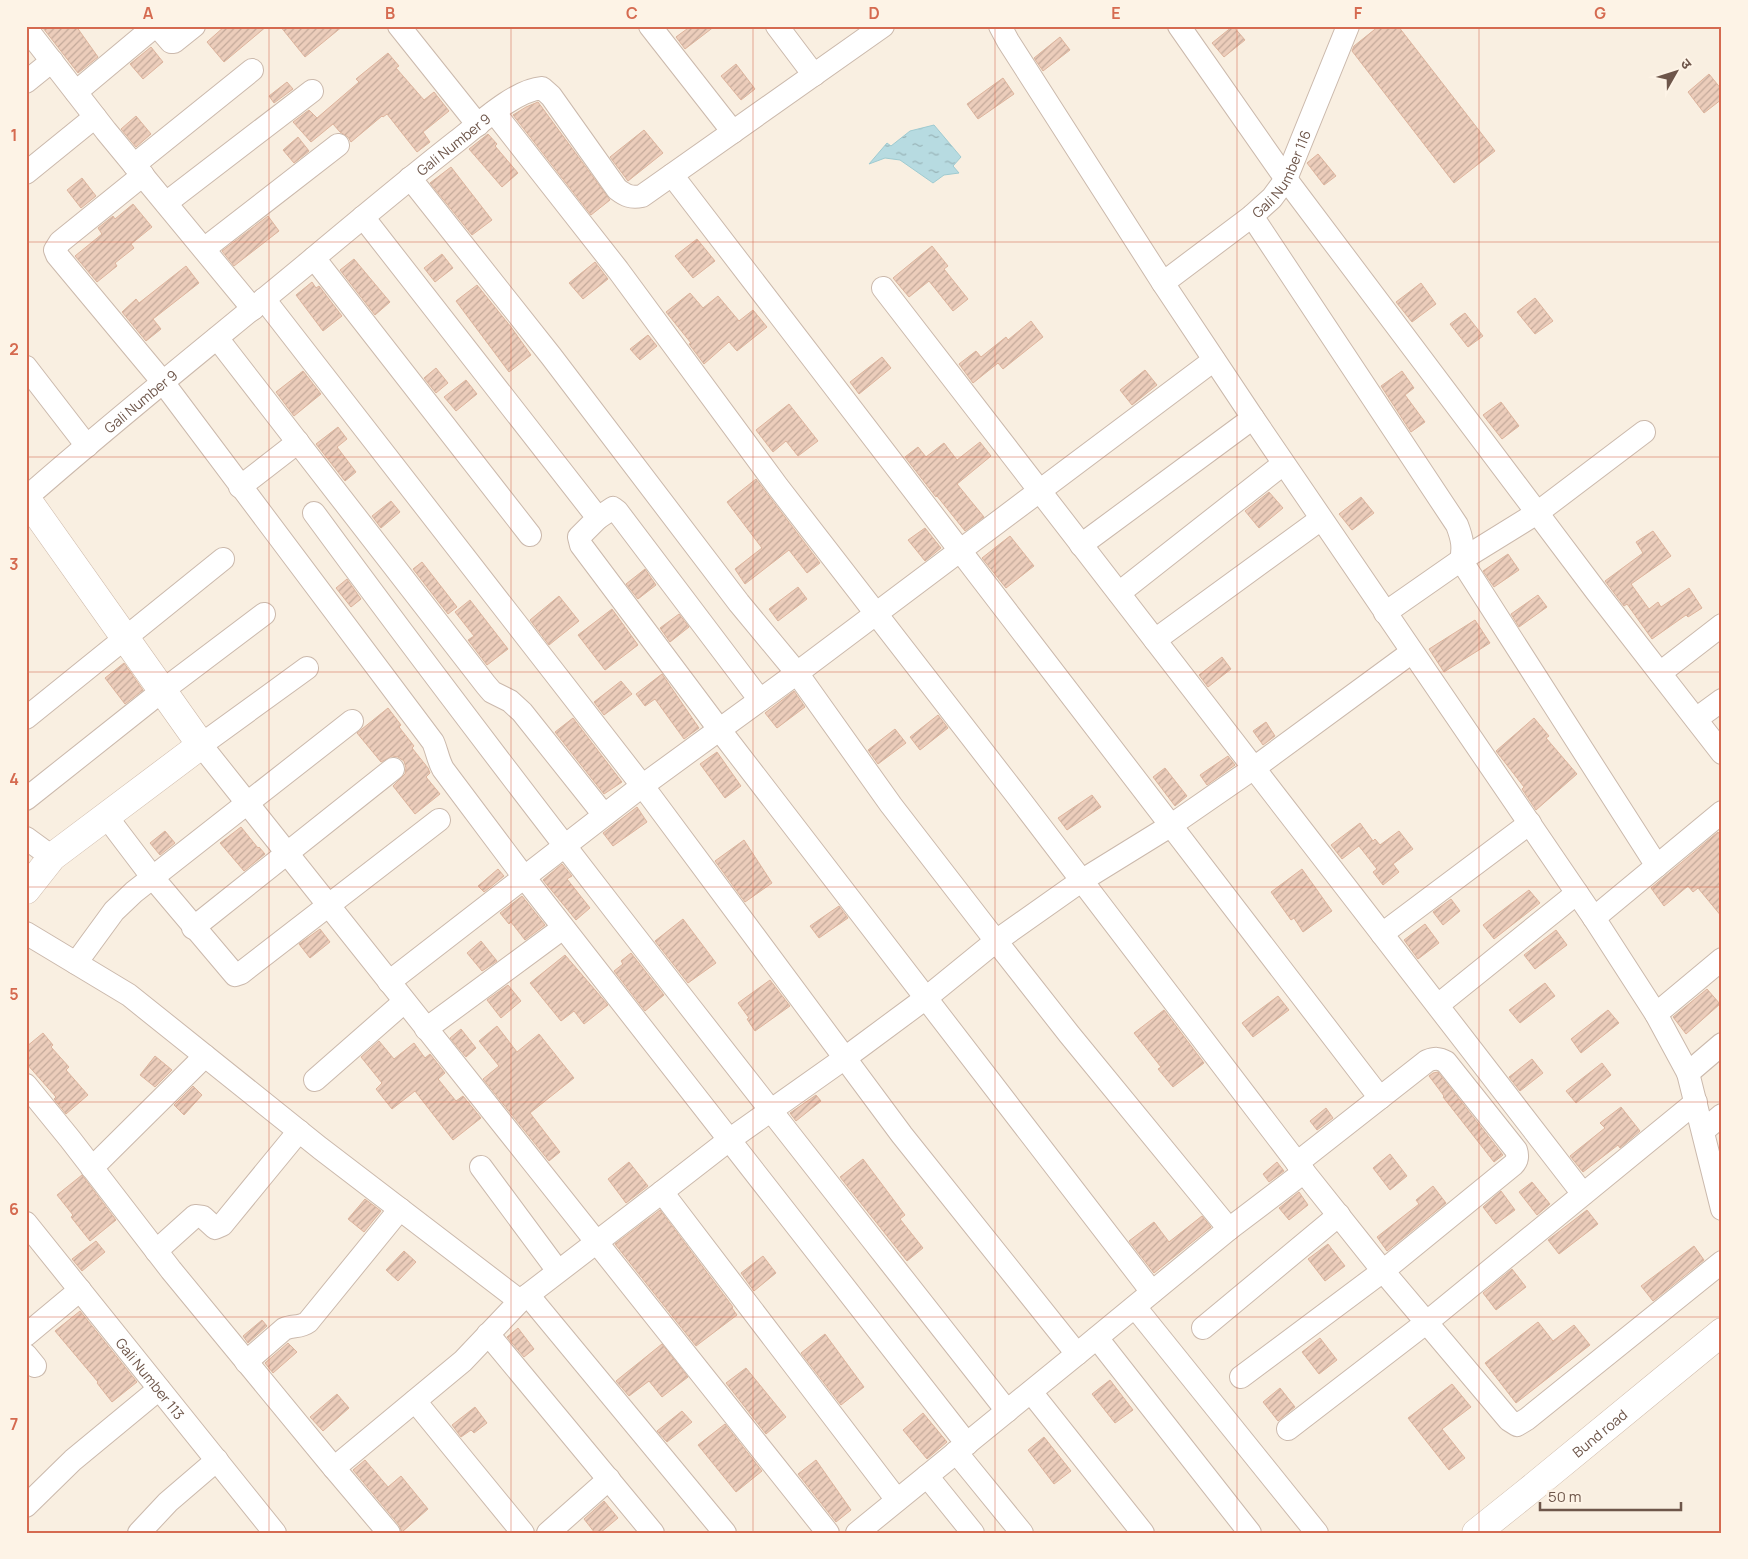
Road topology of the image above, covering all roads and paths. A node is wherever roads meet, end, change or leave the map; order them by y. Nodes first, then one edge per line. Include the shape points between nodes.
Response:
1 (194, 26) edge
2 (399, 26) edge
3 (650, 26) edge
4 (777, 26) edge
5 (883, 26) edge
6 (1000, 26) edge
7 (1179, 26) edge
8 (1348, 26) edge
9 (26, 28) edge
10 (52, 61) junction
11 (252, 70) dead end
12 (814, 75) junction
13 (26, 82) edge
14 (312, 91) dead end
15 (76, 92) junction
16 (95, 117) junction
17 (486, 119) junction
18 (733, 132) junction
19 (338, 145) dead end
20 (138, 170) junction
21 (26, 173) edge
22 (672, 175) junction
23 (410, 178) junction
24 (1286, 179) junction
25 (166, 203) junction
26 (1252, 216) junction
27 (363, 217) junction
28 (204, 250) junction
29 (314, 258) junction
30 (1163, 283) junction
31 (883, 288) dead end
32 (259, 304) junction
33 (217, 338) junction
34 (1214, 360) junction
35 (26, 367) edge
36 (162, 382) junction
37 (1253, 418) junction
38 (1644, 432) dead end
39 (298, 442) junction
40 (87, 446) junction
41 (1283, 464) junction
42 (240, 486) junction
43 (29, 491) edge
44 (1039, 491) junction
45 (1537, 513) junction
46 (314, 514) dead end
47 (598, 518) junction
48 (1321, 519) junction
49 (530, 534) dead end
50 (1081, 545) junction
51 (959, 551) junction
52 (223, 560) dead end
53 (1461, 560) junction
54 (1119, 593) junction
55 (876, 613) junction
56 (1385, 613) junction
57 (264, 614) dead end
58 (1722, 624) edge
59 (125, 638) junction
60 (1155, 640) junction
61 (1412, 652) junction
62 (307, 668) dead end
63 (798, 673) junction
64 (1660, 673) junction
65 (162, 691) junction
66 (760, 700) junction
67 (1722, 700) edge
68 (26, 718) edge
69 (1696, 719) junction
70 (352, 721) dead end
71 (719, 730) junction
72 (201, 745) junction
73 (1722, 753) edge
74 (1254, 768) junction
75 (393, 769) dead end
76 (642, 786) junction
77 (26, 799) edge
78 (247, 804) junction
79 (1722, 812) edge
80 (604, 815) junction
81 (106, 816) junction
82 (439, 820) dead end
83 (1530, 823) junction
84 (1170, 826) junction
85 (26, 838) edge
86 (564, 845) junction
87 (287, 854) junction
88 (52, 856) junction
89 (1657, 866) junction
90 (524, 877) junction
91 (152, 878) junction
92 (1082, 881) junction
93 (26, 890) edge
94 (1577, 892) junction
95 (328, 906) junction
96 (1594, 918) junction
97 (193, 928) junction
98 (563, 928) junction
99 (26, 933) edge
100 (1382, 934) junction
101 (996, 941) junction
102 (1722, 959) edge
103 (76, 963) junction
104 (388, 982) junction
105 (926, 998) junction
106 (404, 1002) junction
107 (1438, 1005) junction
108 (1656, 1014) junction
109 (426, 1029) junction
110 (1722, 1044) edge
111 (205, 1056) junction
112 (845, 1058) junction
113 (1688, 1073) junction
114 (315, 1080) dead end
115 (26, 1085) edge
116 (1380, 1098) junction
117 (1696, 1102) junction
118 (771, 1110) junction
119 (1722, 1115) edge
120 (299, 1131) junction
121 (1703, 1131) junction
122 (729, 1140) junction
123 (481, 1167) dead end
124 (92, 1168) junction
125 (1300, 1168) junction
126 (1719, 1178) edge
127 (662, 1192) junction
128 (1583, 1194) junction
129 (1722, 1208) edge
130 (400, 1209) junction
131 (1338, 1216) junction
132 (28, 1228) edge
133 (1229, 1229) junction
134 (598, 1242) junction
135 (156, 1251) junction
136 (1722, 1262) edge
137 (1383, 1271) junction
138 (558, 1272) junction
139 (80, 1290) junction
140 (1152, 1292) junction
141 (524, 1298) junction
142 (1135, 1307) junction
143 (1427, 1322) junction
144 (1203, 1328) dead end
145 (1722, 1332) edge
146 (488, 1334) junction
147 (26, 1335) edge
148 (1096, 1338) junction
149 (1077, 1354) junction
150 (246, 1362) junction
151 (1241, 1377) dead end
152 (159, 1389) junction
153 (1031, 1392) junction
154 (415, 1402) junction
155 (1007, 1412) junction
156 (1288, 1429) dead end
157 (961, 1448) junction
158 (216, 1460) junction
159 (334, 1468) junction
160 (927, 1476) junction
161 (609, 1480) junction
162 (897, 1500) junction
163 (26, 1506) edge
164 (861, 1532) edge
165 (139, 1533) edge
166 (275, 1533) edge
167 (389, 1533) edge
168 (523, 1533) edge
169 (548, 1533) edge
170 (653, 1533) edge
171 (725, 1533) edge
172 (828, 1533) edge
173 (973, 1533) edge
174 (1022, 1533) edge
175 (1143, 1533) edge
176 (1250, 1533) edge
177 (1317, 1533) edge
178 (1476, 1533) edge

1 - 15 street via 171,42 156,26
2 - 17 street
3 - 18 street
4 - 12 street
5 - 12 street, Gali Number 9
6 - 30 street
7 - 24 street
8 - 24 street, Gali Number 116
9 - 10 street
10 - 13 street
10 - 15 street
11 - 20 street
12 - 18 street, Gali Number 9
14 - 25 street
15 - 16 street
16 - 20 street
16 - 21 street
17 - 22 street, Gali Number 9 via 522,94 542,88 623,194 632,198 642,196
17 - 23 street, Gali Number 9
17 - 55 street via 618,270 778,487
18 - 22 street, Gali Number 9
19 - 28 street
20 - 25 street
20 - 36 street via 55,250
22 - 51 street
23 - 27 street, Gali Number 9
23 - 63 street via 551,356 739,603
24 - 26 street, Gali Number 116 via 1272,198
24 - 45 street
25 - 28 street
26 - 30 street, Gali Number 116
26 - 53 street via 1457,525 1464,549
27 - 29 street, Gali Number 9
27 - 47 street
28 - 32 street
29 - 32 street, Gali Number 9
29 - 49 street
30 - 34 street
31 - 44 street
32 - 33 street, Gali Number 9
32 - 76 street
33 - 36 street, Gali Number 9
33 - 39 street
34 - 37 street
34 - 44 street
35 - 40 street
36 - 40 street, Gali Number 9
36 - 42 street
37 - 41 street
37 - 50 street
38 - 45 street
39 - 42 street
39 - 80 street via 486,686 522,712
40 - 43 street, Gali Number 9
41 - 48 street
41 - 54 street
42 - 90 street via 433,742 438,762
43 - 59 street
44 - 50 street
44 - 51 street
45 - 53 street
45 - 64 street
46 - 86 street
47 - 66 street via 609,509 617,511
47 - 71 street via 579,537 581,545
48 - 56 street
48 - 60 street
50 - 54 street
51 - 55 street
51 - 84 street
52 - 59 street
53 - 56 street
53 - 89 street
54 - 60 street
55 - 63 street
55 - 92 street
56 - 61 street
57 - 65 street
58 - 64 street
59 - 65 street
59 - 68 street
60 - 74 street
61 - 74 street
61 - 83 street
62 - 72 street
63 - 66 street
63 - 101 street via 891,805
64 - 69 street
65 - 72 street
65 - 77 street
66 - 71 street
67 - 69 street
69 - 73 street
70 - 78 street
71 - 76 street
71 - 105 street
72 - 78 street
72 - 81 street
74 - 84 street
74 - 100 street
75 - 87 street
76 - 80 street
76 - 112 street
78 - 87 street
78 - 91 street
79 - 89 street
80 - 86 street
81 - 88 street
81 - 91 street
82 - 95 street
83 - 94 street
83 - 100 street
84 - 92 street
84 - 116 street
85 - 88 street
86 - 90 street
86 - 118 street
87 - 95 street
87 - 97 street
88 - 93 street
89 - 96 street
90 - 98 street
90 - 104 street
91 - 97 street
91 - 103 street via 114,911
92 - 101 street
92 - 125 street
94 - 96 street
94 - 107 street
95 - 97 street via 238,975 231,973
95 - 104 street
96 - 108 street
98 - 109 street
98 - 122 street
99 - 103 street
100 - 107 street
101 - 105 street
101 - 133 street
102 - 108 street
103 - 111 street via 129,995
104 - 106 street
105 - 112 street
105 - 140 street
106 - 109 street
106 - 114 street
107 - 128 street
108 - 113 street
109 - 134 street
110 - 113 street
111 - 120 street
111 - 124 street
112 - 118 street
112 - 149 street via 902,1135
113 - 117 street
115 - 124 street
116 - 125 street
116 - 137 street via 1427,1061 1440,1059 1446,1062 1518,1155 1513,1165
117 - 121 street
117 - 128 street
118 - 122 street
118 - 155 street
119 - 121 street
120 - 130 street
120 - 135 street via 222,1225 215,1228 203,1217 195,1216
121 - 126 street
122 - 127 street
122 - 157 street
123 - 138 street
124 - 135 street
125 - 131 street
125 - 133 street
126 - 129 street
127 - 134 street
127 - 162 street
128 - 143 street
130 - 141 street
130 - 150 street via 308,1322 284,1329
131 - 137 street
131 - 144 street
132 - 139 street, Gali Number 113
133 - 140 street
134 - 138 street
134 - 172 street
135 - 150 street
136 - 143 street via 1517,1425 1509,1420
137 - 143 street
137 - 151 street
138 - 141 street
139 - 147 street
139 - 152 street, Gali Number 113
140 - 142 street
141 - 146 street
141 - 171 street
142 - 148 street
142 - 177 street
143 - 156 street
145 - 178 street, Bund road
146 - 154 street via 463,1361
146 - 161 street
148 - 149 street
148 - 176 street
149 - 153 street
150 - 159 street
152 - 158 street, Gali Number 113
152 - 163 street via 73,1460
153 - 155 street
153 - 175 street
154 - 159 street
154 - 168 street
155 - 157 street
157 - 160 street
157 - 174 street
158 - 165 street via 168,1502
158 - 166 street, Gali Number 113
159 - 167 street
160 - 162 street
160 - 173 street
161 - 169 street
161 - 170 street
162 - 164 street

